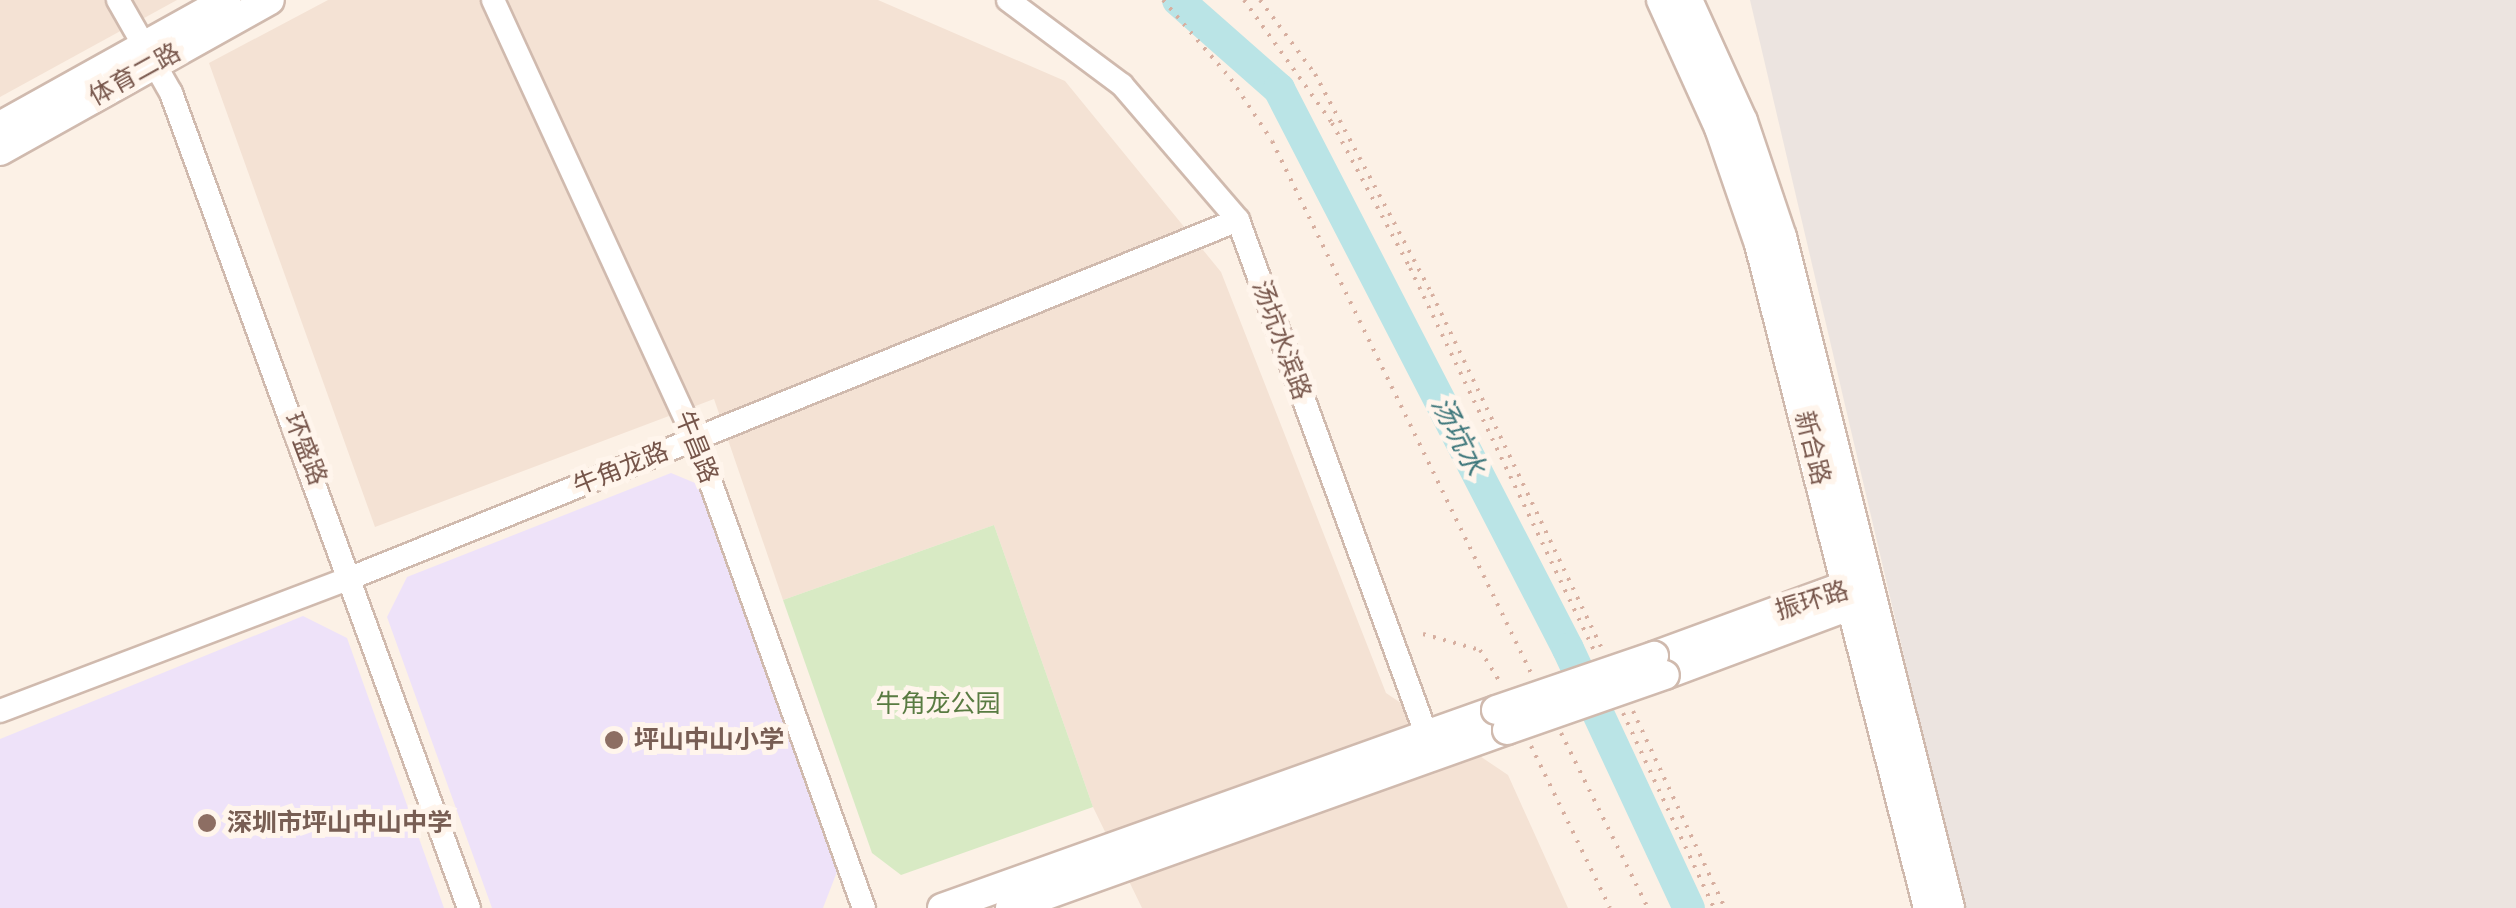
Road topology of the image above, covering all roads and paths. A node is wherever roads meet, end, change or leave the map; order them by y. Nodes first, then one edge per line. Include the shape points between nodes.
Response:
1 (118, 0) edge
2 (226, 0) edge
3 (270, 0) edge
4 (492, 0) edge
5 (1008, 0) edge
6 (1163, 0) edge
7 (1244, 0) edge
8 (1260, 0) edge
9 (1661, 0) edge
10 (1688, 0) edge
11 (149, 55) junction
12 (0, 126) edge
13 (0, 151) edge
14 (1238, 220) junction
15 (1417, 266) junction
16 (1410, 268) junction
17 (695, 439) junction
18 (1527, 490) junction
19 (1518, 494) junction
20 (353, 578) junction
21 (1857, 593) junction
22 (1422, 634) dead end
23 (1610, 666) dead end
24 (1602, 667) dead end
25 (1539, 689) dead end
26 (1628, 700) dead end
27 (1618, 701) dead end
28 (0, 711) edge
29 (1507, 715) junction
30 (1555, 722) dead end
31 (1432, 749) junction
32 (1025, 906) edge
33 (469, 908) edge
34 (864, 908) edge
35 (942, 908) edge
36 (1610, 908) edge
37 (1648, 908) edge
38 (1714, 908) edge
39 (1725, 908) edge
40 (1928, 908) edge
41 (1950, 908) edge

1 - 11 street, 环盛路
2 - 11 street, 体育二路
3 - 11 street, 体育二路
4 - 17 street, 牛昌路
5 - 14 street, 汤坑水滨路 via 1122,84
6 - 25 path via 1232,79 1272,141
7 - 16 path via 1332,123
8 - 15 path via 1315,74
9 - 21 street, 新合路 via 1702,85 1754,229
10 - 21 street, 新合路 via 1742,121 1782,237
11 - 12 street, 体育二路
11 - 13 street, 体育二路
11 - 20 street, 环盛路 via 171,93
14 - 17 street, 牛角龙路
14 - 31 street, 汤坑水滨路
15 - 16 path
15 - 18 path
16 - 19 path
17 - 20 street, 牛角龙路
17 - 34 street, 牛昌路
18 - 19 path
18 - 23 path
19 - 24 path
20 - 28 street, 牛角龙路
20 - 33 street, 环盛路
21 - 29 street, 振环路, bridge
21 - 40 street, 新合路
21 - 41 street, 新合路
22 - 29 path via 1480,650
26 - 39 path
27 - 38 path
29 - 31 street, 振环路
29 - 36 path
30 - 37 path
31 - 32 street, 振环路
31 - 35 street, 振环路

